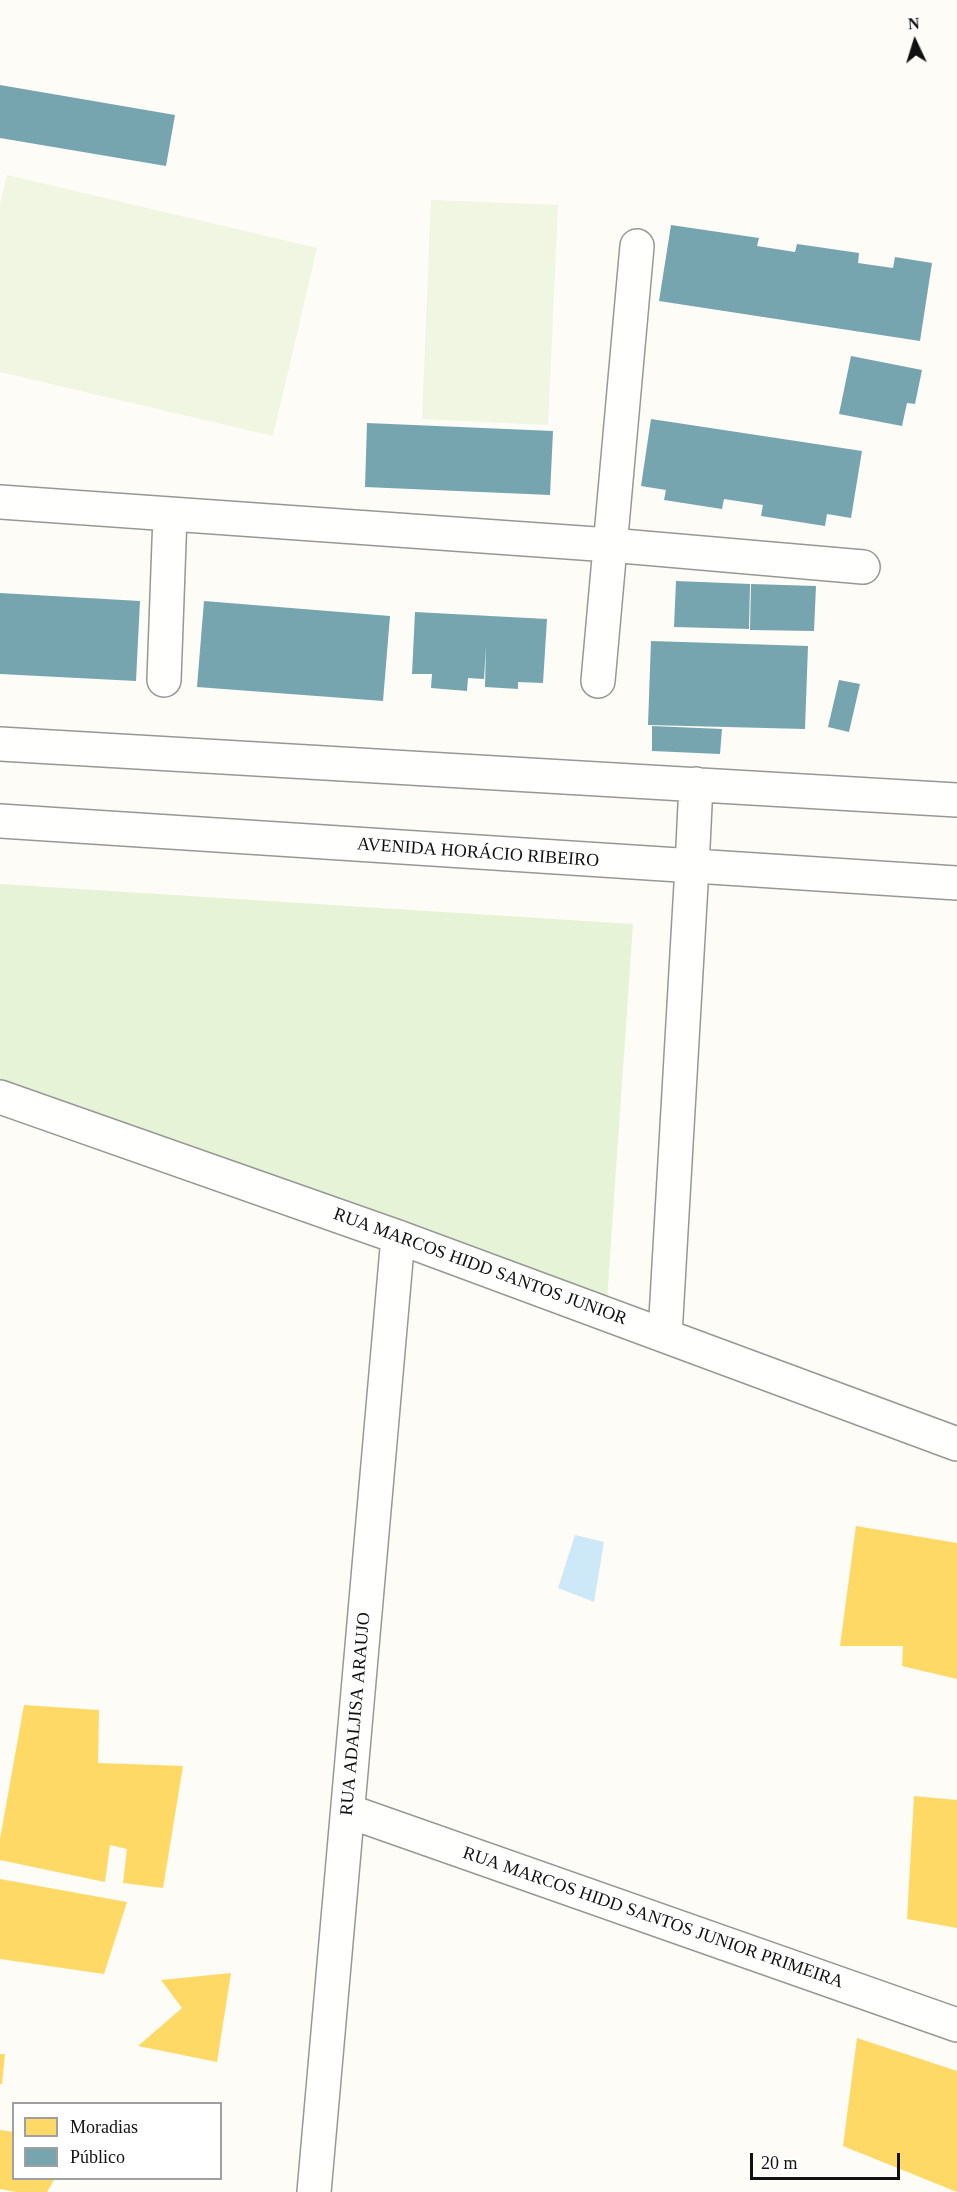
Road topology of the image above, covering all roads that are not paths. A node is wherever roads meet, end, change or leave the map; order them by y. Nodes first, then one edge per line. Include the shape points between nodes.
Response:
1 (637, 246) dead end
2 (0, 502) edge
3 (170, 515) junction
4 (610, 545) junction
5 (863, 567) dead end
6 (164, 680) dead end
7 (598, 681) dead end
8 (0, 744) edge
9 (696, 784) junction
10 (957, 800) edge
11 (0, 821) edge
12 (692, 867) junction
13 (957, 883) edge
14 (0, 1097) edge
15 (398, 1237) junction
16 (665, 1335) junction
17 (957, 1444) edge
18 (348, 1810) junction
19 (957, 2025) edge
20 (314, 2192) edge

1 - 4 street
2 - 3 street
3 - 4 street
3 - 6 street
4 - 5 street
4 - 7 street
8 - 9 street
9 - 10 street
9 - 12 street
11 - 12 street, AVENIDA HORÁCIO RIBEIRO
12 - 13 street, AVENIDA HORÁCIO RIBEIRO
12 - 16 street
14 - 15 street, RUA MARCOS HIDD SANTOS JUNIOR
15 - 16 street, RUA MARCOS HIDD SANTOS JUNIOR
15 - 18 street, RUA ADALJISA ARAUJO
16 - 17 street, RUA MARCOS HIDD SANTOS JUNIOR
18 - 19 street, RUA MARCOS HIDD SANTOS JUNIOR PRIMEIRA
18 - 20 street, RUA ADALJISA ARAUJO

